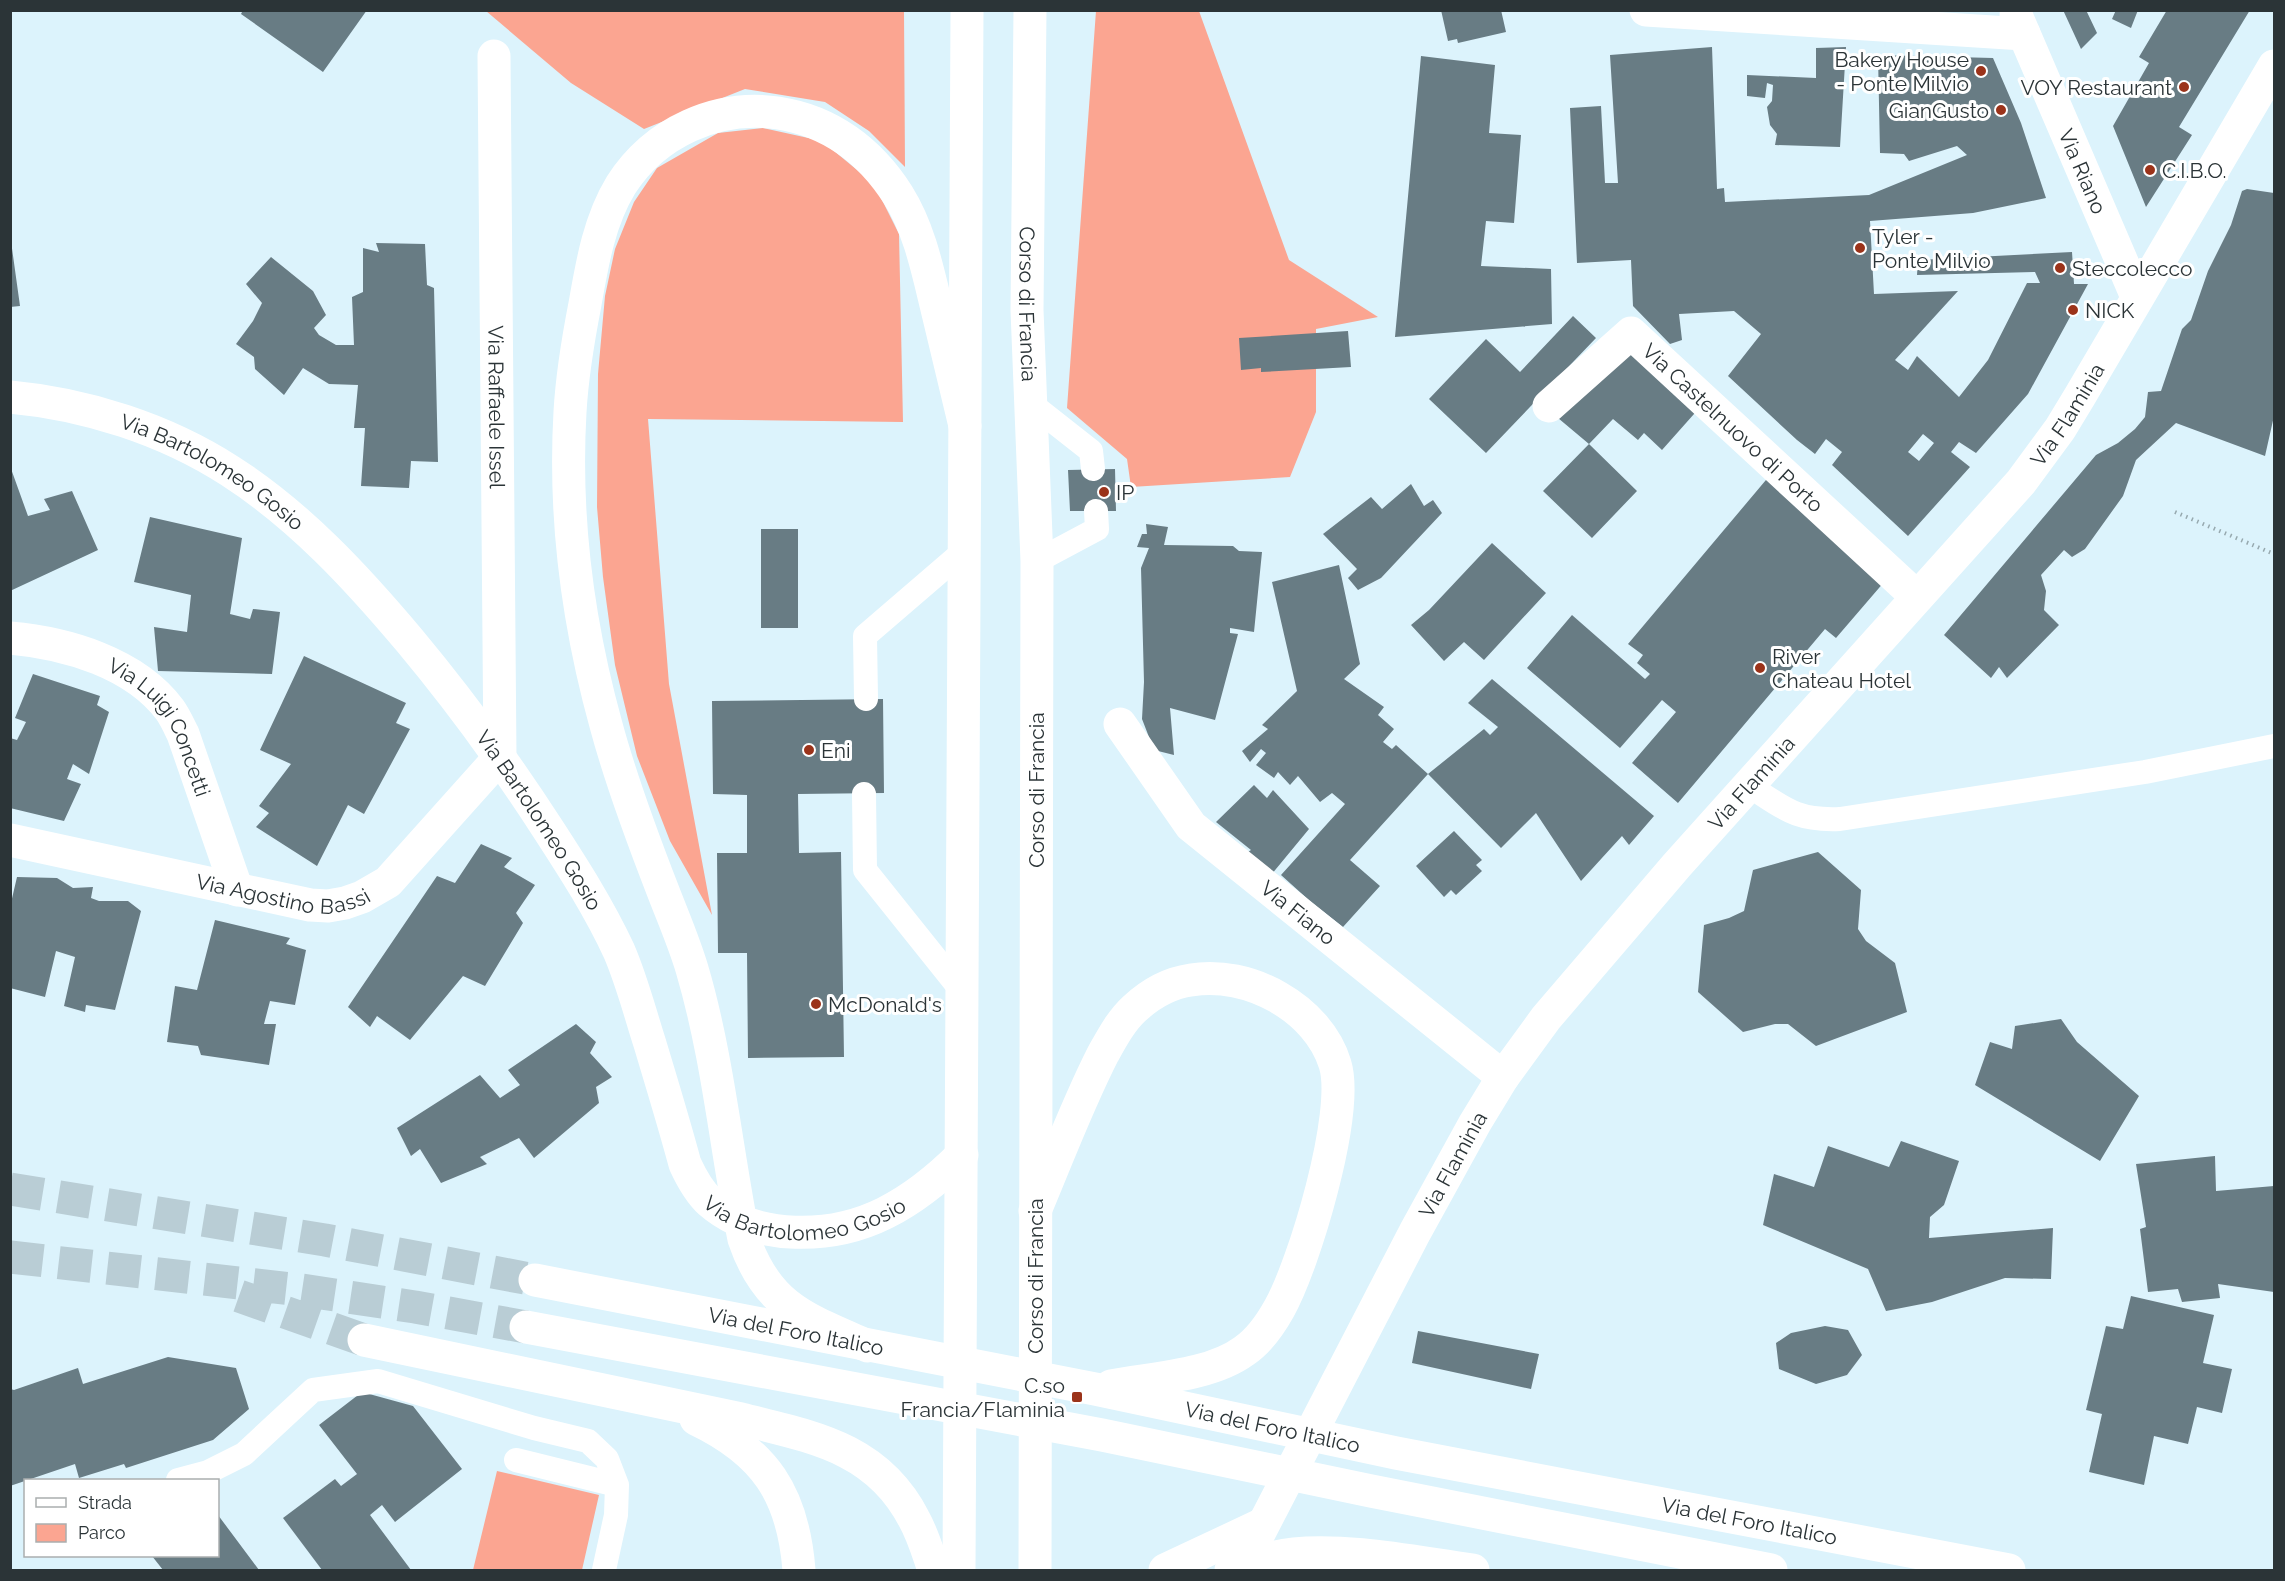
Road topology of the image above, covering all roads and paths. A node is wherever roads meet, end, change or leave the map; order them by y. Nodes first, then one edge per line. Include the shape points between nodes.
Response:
1 (967, 10) edge
2 (1030, 10) edge
3 (1048, 10) edge
4 (1646, 10) edge
5 (2019, 22) edge
6 (494, 56) dead end
7 (2274, 66) edge
8 (1030, 89) junction
9 (2137, 297) junction
10 (10, 397) edge
11 (1030, 403) junction
12 (1549, 406) dead end
13 (965, 426) junction
14 (1093, 469) dead end
15 (1096, 511) dead end
16 (2175, 512) dead end
17 (964, 550) junction
18 (2274, 554) edge
19 (1037, 561) junction
20 (1917, 597) junction
21 (10, 638) edge
22 (866, 699) dead end
23 (1120, 724) dead end
24 (2274, 746) edge
25 (500, 757) junction
26 (1748, 785) junction
27 (864, 794) dead end
28 (10, 840) edge
29 (237, 890) junction
30 (961, 990) junction
31 (1503, 1077) junction
32 (962, 1155) junction
33 (1035, 1211) junction
34 (535, 1280) tunnel mouth
35 (526, 1327) tunnel mouth
36 (364, 1340) tunnel mouth
37 (868, 1346) junction
38 (1095, 1389) junction
39 (662, 1402) junction
40 (516, 1460) dead end
41 (182, 1479) edge
42 (617, 1485) junction
43 (1263, 1524) junction
44 (1036, 1568) edge
45 (604, 1570) edge
46 (799, 1570) edge
47 (934, 1570) edge
48 (959, 1570) edge
49 (1165, 1570) edge
50 (1232, 1570) edge
51 (1240, 1570) edge
52 (1473, 1570) edge
53 (1771, 1570) edge
54 (2009, 1570) edge

1 - 13 main road
2 - 8 main road, Corso di Francia
3 - 8 main road
4 - 5 main road
5 - 9 main road, Via Riano
6 - 25 main road, Via Raffaele Issel
7 - 9 main road, Via Flaminia
8 - 11 main road, Corso di Francia
9 - 20 main road, Via Flaminia via 2040,456
10 - 25 main road, Via Bartolomeo Gosio via 78,408 123,421 193,450 258,490 317,540 387,613
11 - 14 lane via 1091,451
11 - 19 main road, Corso di Francia
12 - 20 main road, Via Castelnuovo di Porto via 1631,333
13 - 17 main road
13 - 37 main road via 913,222 878,167 843,137 812,121 756,110 707,117 665,140 622,184 592,263 572,383 569,486 584,626 606,726 692,968 706,1023 744,1239 752,1263 775,1296 790,1308
15 - 19 lane via 1096,529
16 - 18 path
17 - 22 lane via 865,636
17 - 30 main road
19 - 33 main road, Corso di Francia
20 - 26 main road, Via Flaminia
21 - 29 main road, Via Luigi Concetti via 36,641 116,666 159,697 183,734
23 - 31 main road, Via Fiano via 1191,826
24 - 26 lane via 2145,772 1840,819 1816,820 1798,815
25 - 29 main road, Via Agostino Bassi via 388,882 362,897 328,906
25 - 32 main road, Via Bartolomeo Gosio via 594,902 620,954 685,1164 708,1201 733,1217 766,1228 844,1228 901,1204 934,1182
26 - 31 main road, Via Flaminia via 1546,1018
27 - 30 lane via 864,870
28 - 29 main road, Via Agostino Bassi
30 - 32 main road
31 - 43 main road, Via Flaminia via 1415,1232
32 - 48 main road
33 - 38 main road via 1090,1080 1120,1026 1133,1009 1166,987 1215,978 1267,992 1303,1015 1326,1045 1335,1062 1337,1113 1308,1232 1279,1308 1255,1343 1212,1368
33 - 44 main road, Corso di Francia
34 - 37 main road, Via del Foro Italico
35 - 53 main road, Via del Foro Italico via 1102,1435
36 - 39 main road
37 - 38 main road, Via del Foro Italico
38 - 54 main road, Via del Foro Italico via 1396,1453
39 - 46 main road via 718,1430 763,1466 788,1509
39 - 47 main road via 801,1434 861,1459 885,1477 905,1502
40 - 42 lane
41 - 42 lane via 208,1472 244,1454 313,1390 378,1381 588,1442 607,1459
42 - 45 lane via 616,1515
43 - 49 main road
43 - 51 main road, Via Flaminia
50 - 52 main road via 1275,1557 1311,1553

